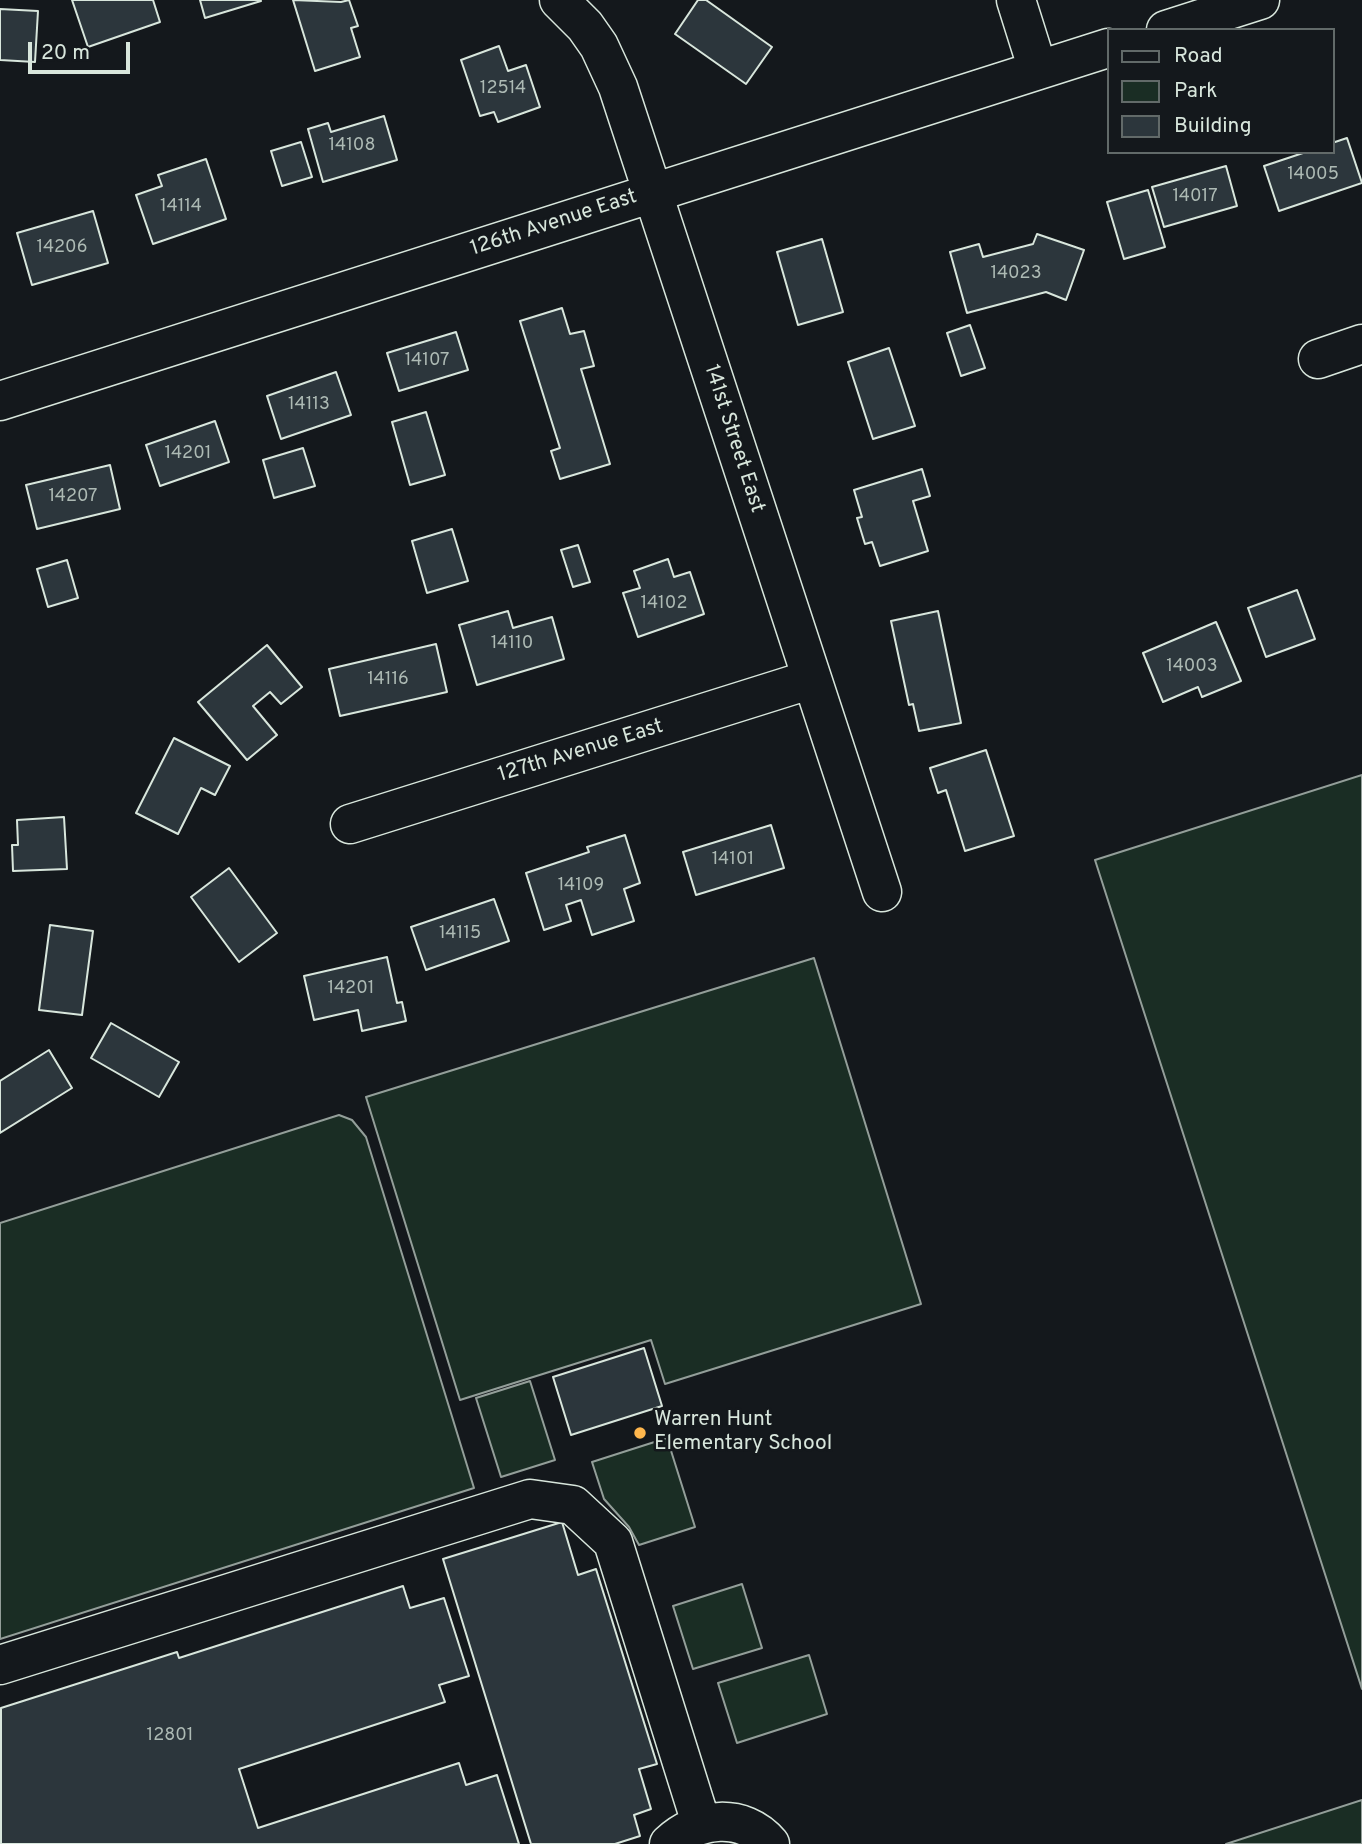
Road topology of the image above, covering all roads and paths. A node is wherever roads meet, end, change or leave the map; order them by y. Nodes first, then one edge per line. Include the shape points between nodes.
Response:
1 (559, 0) edge
2 (1016, 0) edge
3 (1260, 0) edge
4 (1172, 28) edge
5 (1106, 49) edge
6 (1038, 70) junction
7 (652, 193) junction
8 (1362, 344) edge
9 (1318, 359) dead end
10 (0, 401) edge
11 (812, 679) junction
12 (351, 824) dead end
13 (883, 892) dead end
14 (0, 1665) edge
15 (701, 1823) junction
16 (669, 1844) edge
17 (770, 1844) edge

1 - 7 street, 141st Street East via 599,46 618,87
2 - 6 street
3 - 4 street
5 - 6 street, 126th Avenue East
6 - 7 street, 126th Avenue East
7 - 10 street, 126th Avenue East
7 - 11 street, 141st Street East
8 - 9 street
11 - 12 street, 127th Avenue East
11 - 13 street, 141st Street East
14 - 15 street via 530,1499 573,1505 613,1542
15 - 16 street
15 - 17 street via 745,1826

